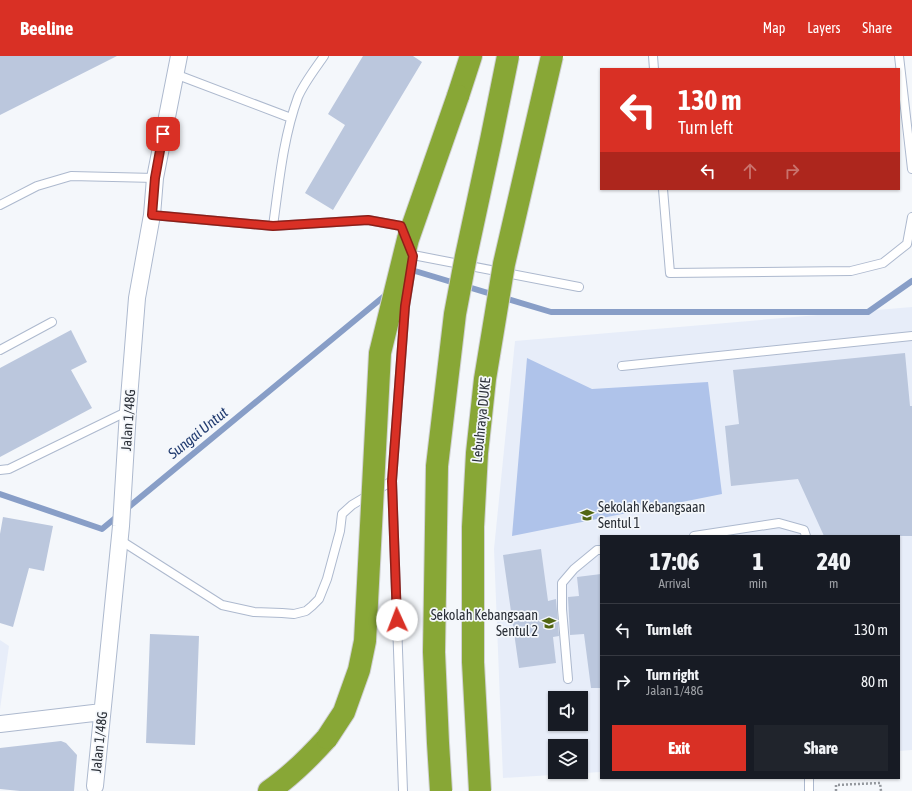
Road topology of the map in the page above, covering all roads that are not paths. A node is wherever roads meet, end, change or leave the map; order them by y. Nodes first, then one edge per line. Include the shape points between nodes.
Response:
1 (178, 56) edge
2 (324, 56) edge
3 (471, 56) edge
4 (508, 56) edge
5 (552, 56) edge
6 (653, 56) edge
7 (899, 56) edge
8 (654, 68) edge
9 (175, 74) junction
10 (291, 118) junction
11 (912, 169) edge
12 (155, 178) junction
13 (663, 190) edge
14 (0, 205) edge
15 (152, 215) junction
16 (912, 217) edge
17 (273, 226) junction
18 (413, 256) junction
19 (579, 288) dead end
20 (52, 322) dead end
21 (912, 336) edge
22 (0, 350) edge
23 (622, 366) dead end
24 (128, 411) junction
25 (0, 470) edge
26 (392, 481) junction
27 (120, 533) junction
28 (701, 535) edge
29 (806, 535) edge
30 (600, 550) edge
31 (568, 679) dead end
32 (102, 712) junction
33 (0, 724) edge
34 (809, 779) edge
35 (95, 786) dead end
36 (269, 791) edge
37 (403, 791) edge
38 (441, 791) edge
39 (480, 791) edge
40 (808, 791) edge

1 - 9 street, Jalan 1/48G
2 - 10 lane via 299,96
3 - 36 highway, bridge via 408,239 380,353 365,641 359,670 344,712 327,738 304,762
4 - 38 highway, bridge via 457,307 437,466 434,652
5 - 39 highway, Lebuhraya DUKE, bridge via 504,264 485,379 477,453 473,527 473,662
6 - 8 lane
7 - 11 lane
9 - 10 lane
9 - 12 street, Jalan 1/48G
10 - 17 lane
12 - 14 lane via 71,176 36,186
12 - 15 street, Jalan 1/48G
13 - 16 lane via 670,273 851,271 883,263 907,244
15 - 17 lane
15 - 24 street, Jalan 1/48G via 137,298
17 - 18 lane via 368,220 401,226
18 - 19 lane
18 - 26 lane via 405,306
20 - 22 lane
21 - 23 lane
24 - 25 lane via 9,469
24 - 27 street, Jalan 1/48G
26 - 27 lane via 352,505 342,514 340,531 319,599 306,611 294,614 254,612 222,605 143,554
26 - 37 lane
27 - 32 street, Jalan 1/48G
28 - 29 lane via 779,524 804,530
30 - 31 lane via 574,569 562,583
32 - 33 street
32 - 35 street, Jalan 1/48G
34 - 40 lane

